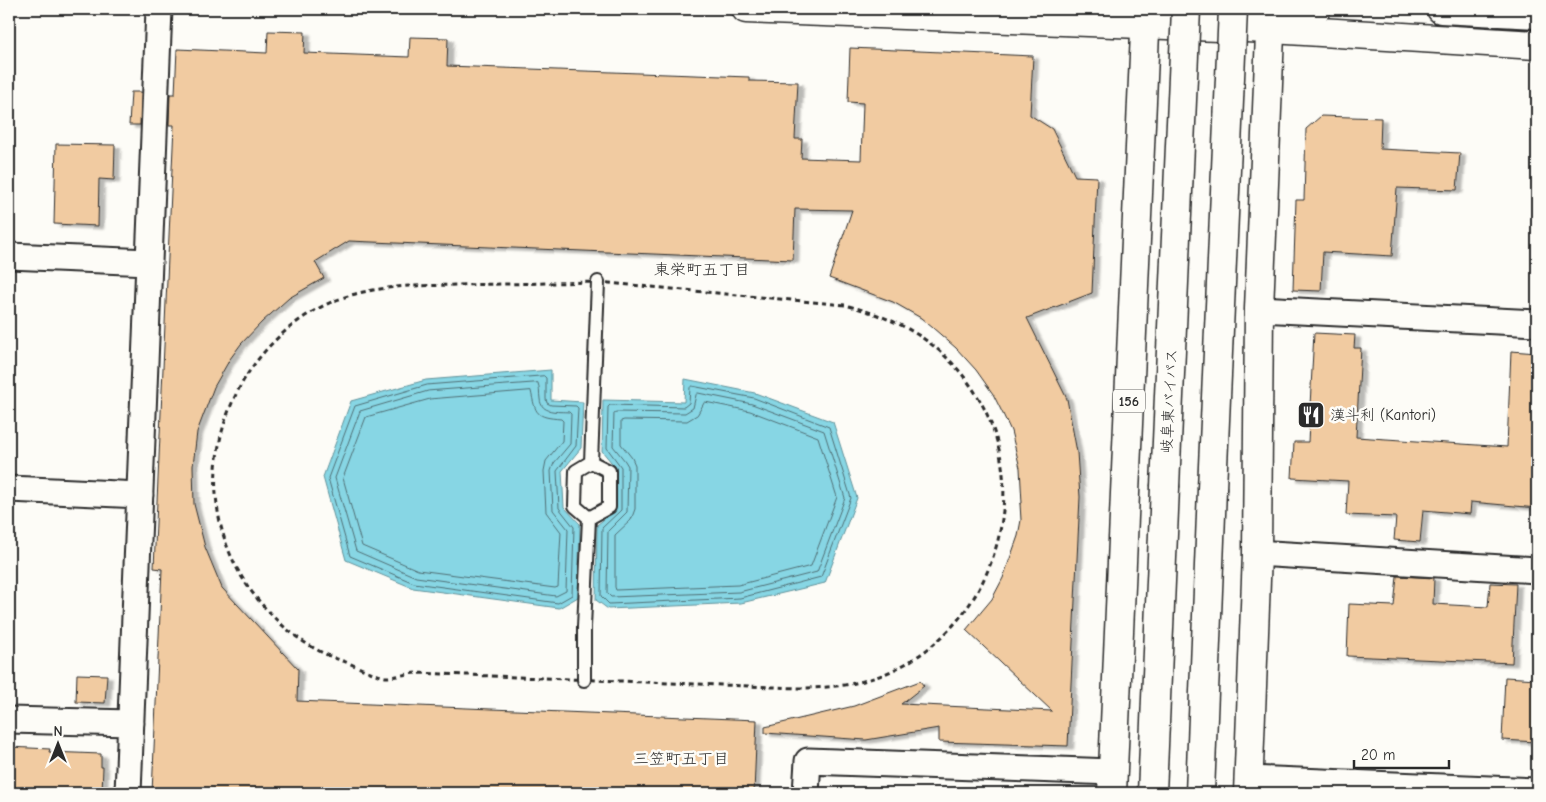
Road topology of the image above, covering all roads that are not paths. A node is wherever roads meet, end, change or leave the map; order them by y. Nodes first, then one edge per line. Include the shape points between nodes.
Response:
1 (159, 9) edge
2 (746, 9) edge
3 (1186, 9) edge
4 (1233, 9) edge
5 (1316, 9) edge
6 (1441, 9) edge
7 (1537, 14) edge
8 (1146, 17) edge
9 (1271, 19) edge
10 (1537, 45) edge
11 (9, 256) edge
12 (149, 262) junction
13 (598, 282) road end
14 (1260, 310) junction
15 (1537, 323) edge
16 (591, 462) junction
17 (9, 489) edge
18 (140, 495) junction
19 (589, 518) junction
20 (1257, 553) junction
21 (1537, 570) edge
22 (584, 680) road end
23 (9, 720) edge
24 (131, 723) junction
25 (1113, 783) edge
26 (1248, 786) edge
27 (1537, 791) edge
28 (128, 793) edge
29 (806, 793) edge
30 (1152, 793) edge
31 (1200, 793) edge

1 - 12 street
2 - 8 main road
3 - 30 main road, 岐阜東バイパス, bridge
4 - 31 main road, bridge
5 - 9 main road
6 - 7 main road
8 - 9 main road
8 - 25 main road, 156
9 - 10 main road
9 - 14 main road
11 - 12 street
12 - 18 street
13 - 16 lane
14 - 15 street
14 - 20 main road
16 - 19 lane via 576,471 575,506
16 - 19 lane via 609,471 609,507
17 - 18 street
18 - 24 street
19 - 22 lane
20 - 21 street
20 - 26 main road
23 - 24 street
24 - 28 street
25 - 29 street via 808,761
26 - 27 street

